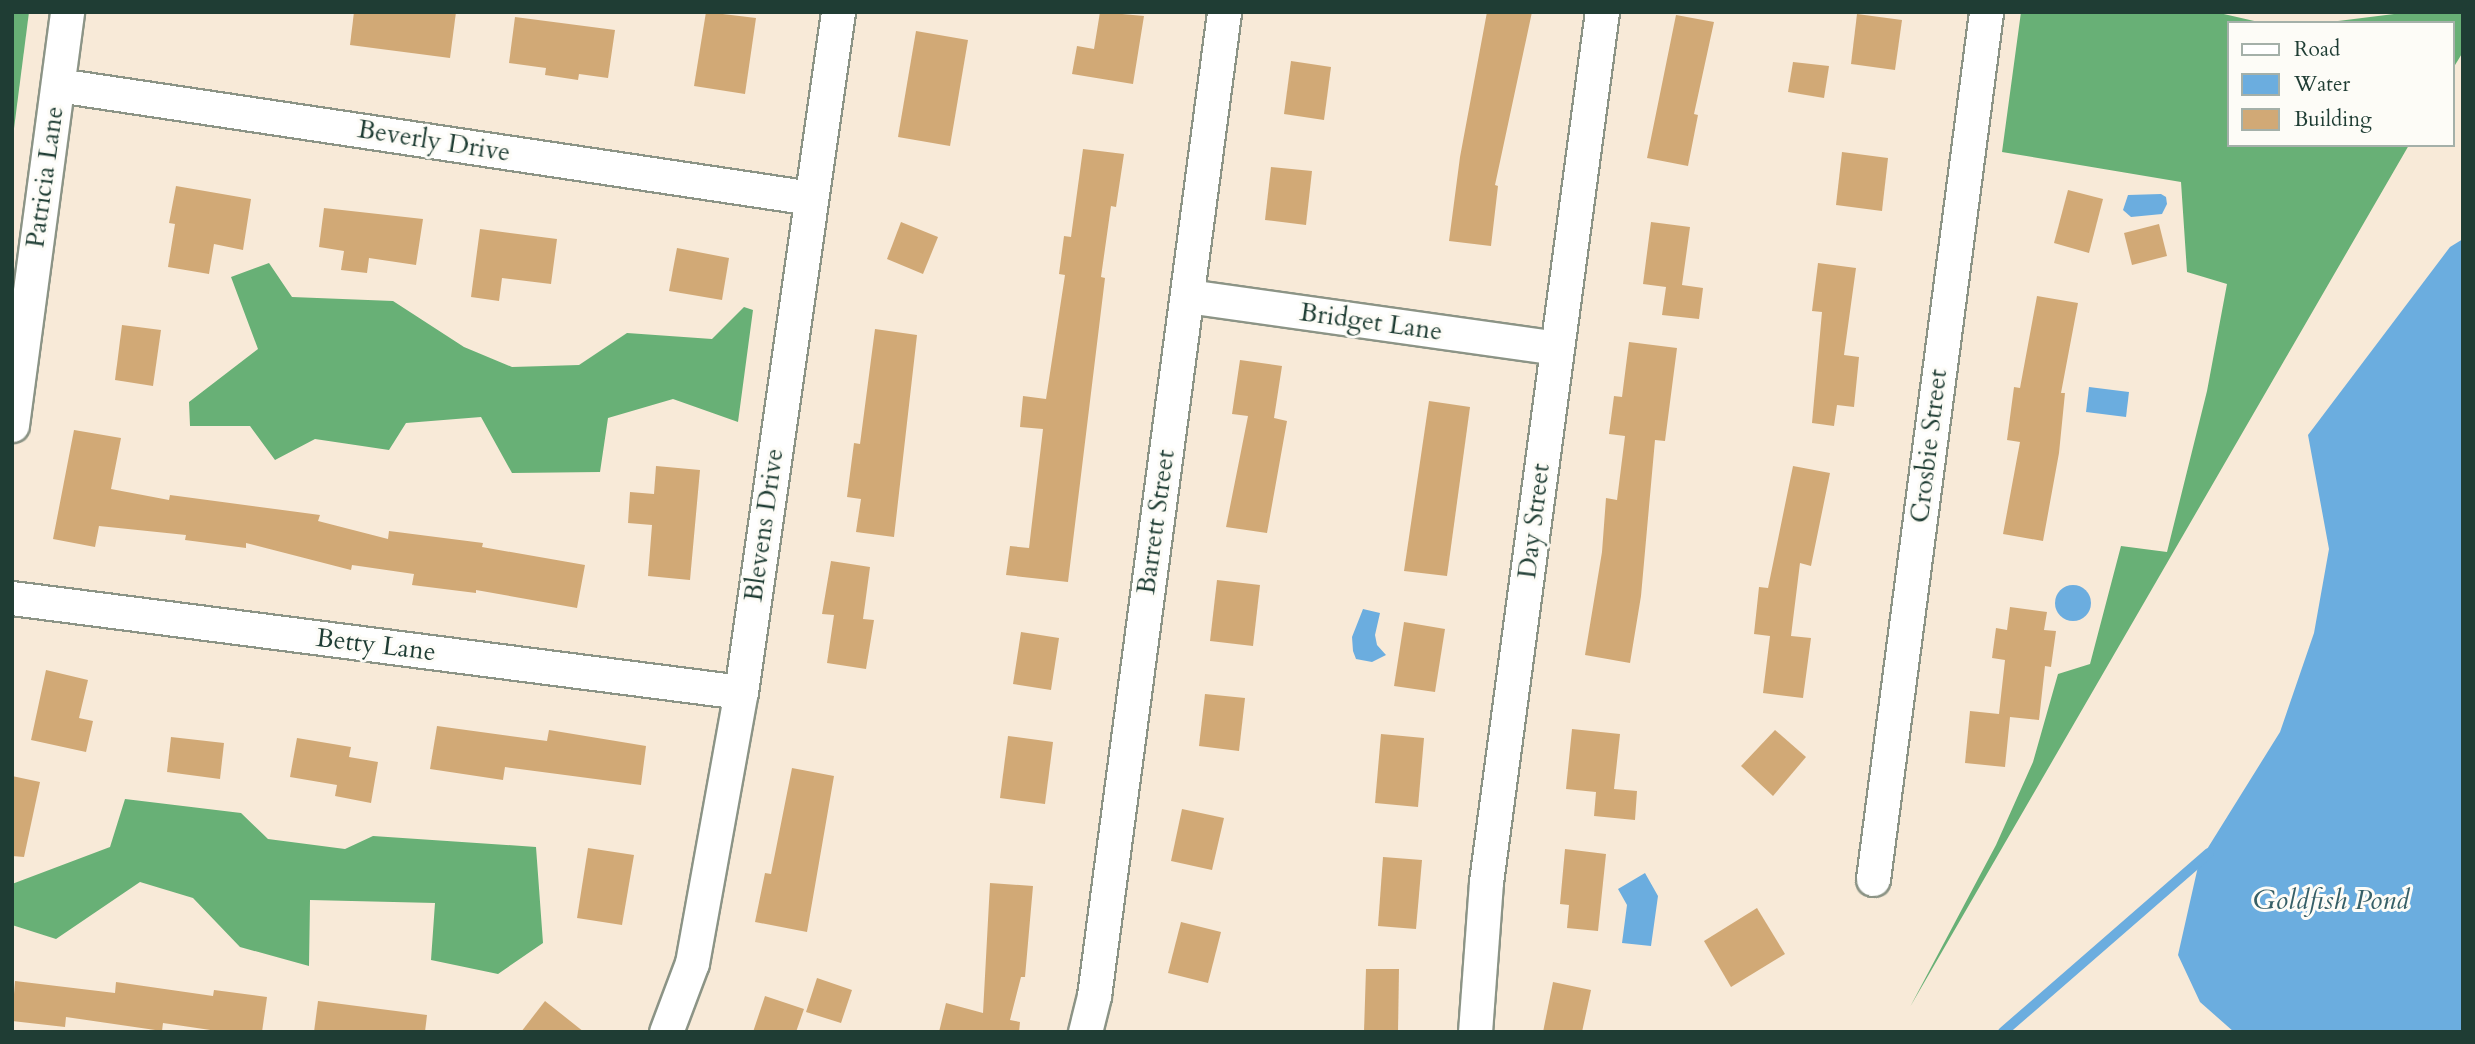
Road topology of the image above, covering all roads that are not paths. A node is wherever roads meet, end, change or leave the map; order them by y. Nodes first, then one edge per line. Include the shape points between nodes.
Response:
1 (68, 12) edge
2 (838, 12) edge
3 (1224, 12) edge
4 (1602, 12) edge
5 (1986, 12) edge
6 (58, 85) junction
7 (811, 198) junction
8 (1186, 296) junction
9 (1556, 348) junction
10 (12, 425) edge
11 (12, 598) edge
12 (741, 692) junction
13 (1872, 879) dead end
14 (666, 1032) edge
15 (1086, 1032) edge
16 (1475, 1032) edge

1 - 6 street, Patricia Lane
2 - 7 street, Blevens Drive
3 - 8 street, Barrett Street
4 - 9 street, Day Street
5 - 13 street, Crosbie Street
6 - 7 street, Beverly Drive
6 - 10 street, Patricia Lane
7 - 12 street, Blevens Drive
8 - 9 street, Bridget Lane
8 - 15 street, Barrett Street
9 - 16 street, Day Street via 1486,882
11 - 12 street, Betty Lane
12 - 14 street, Blevens Drive via 692,963

